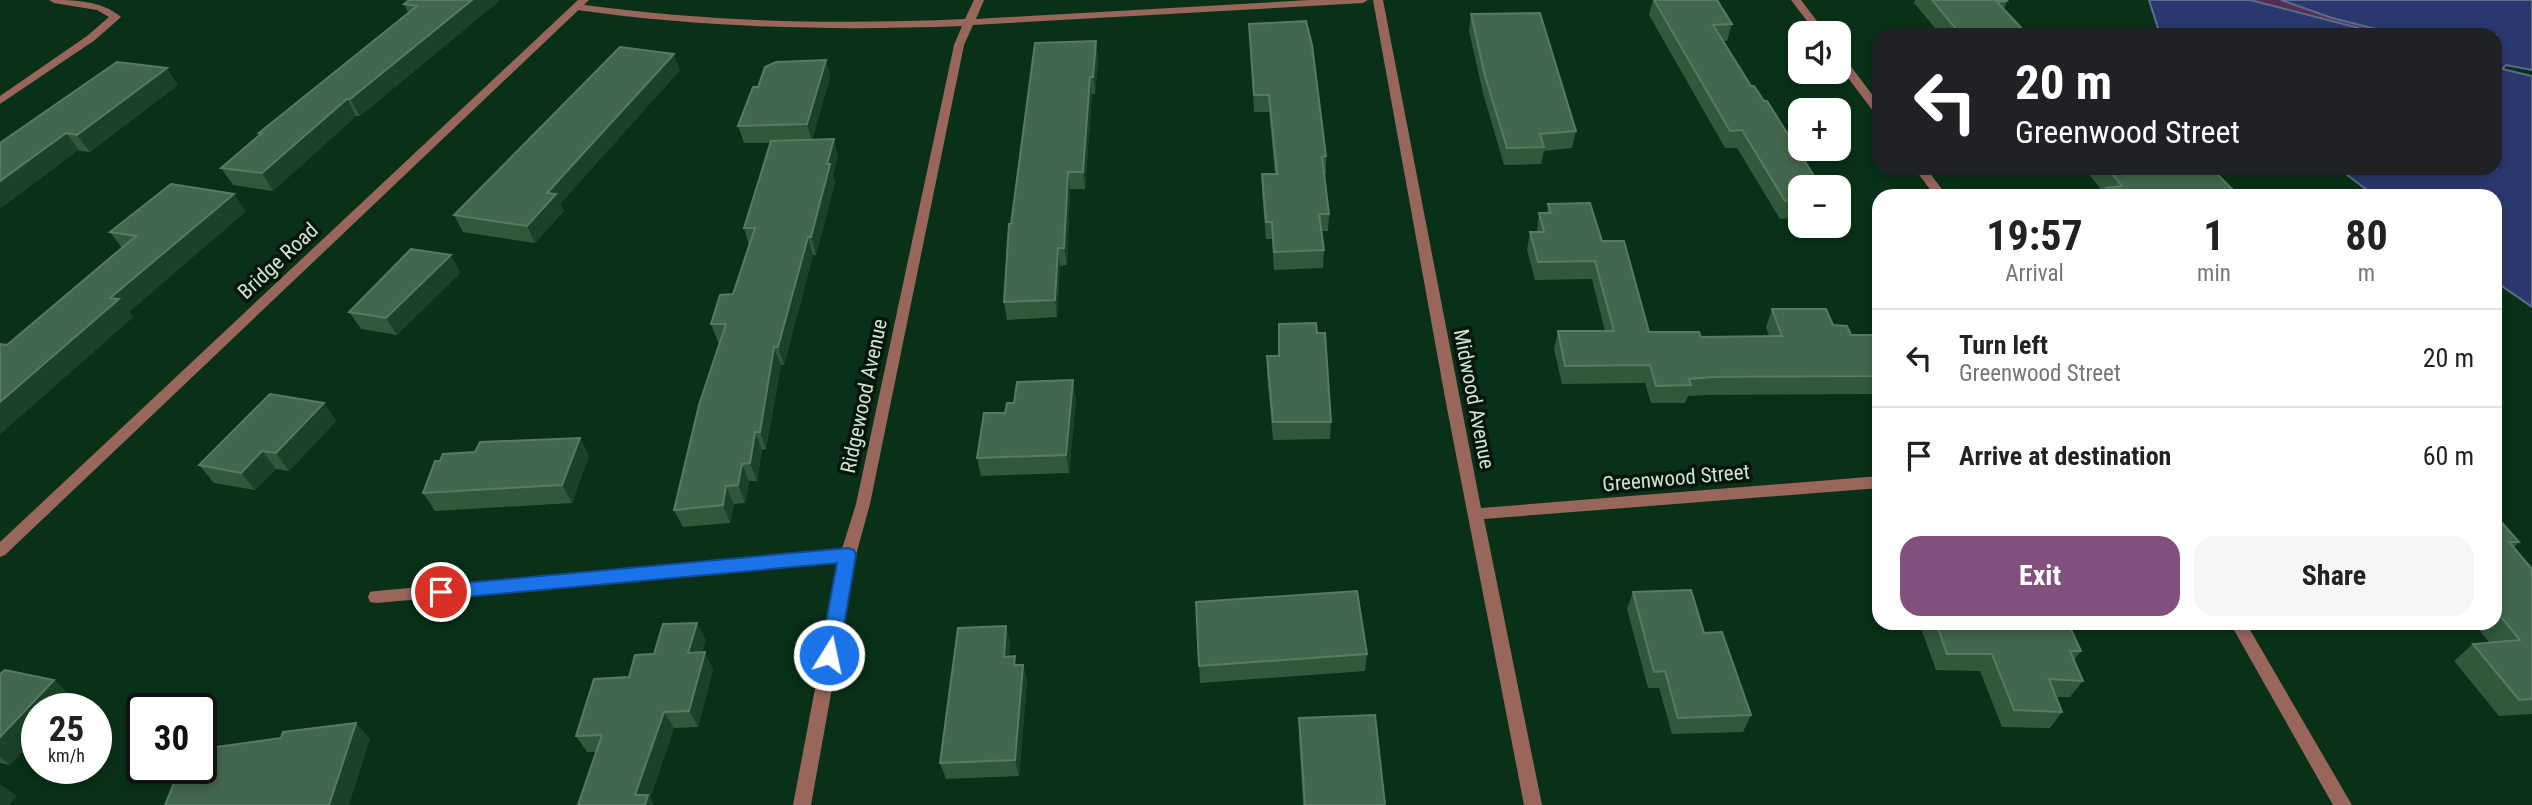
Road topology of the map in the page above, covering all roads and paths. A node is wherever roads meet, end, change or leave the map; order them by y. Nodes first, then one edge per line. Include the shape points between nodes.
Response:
1 (54, 0) edge
2 (979, 0) edge
3 (1363, 0) edge
4 (1378, 0) edge
5 (1796, 0) edge
6 (581, 3) edge
7 (1812, 21) edge
8 (967, 23) junction
9 (1851, 74) edge
10 (0, 101) edge
11 (1872, 102) edge
12 (1872, 483) edge
13 (1476, 514) junction
14 (0, 551) edge
15 (848, 555) junction
16 (376, 597) dead end
17 (2242, 630) edge
18 (802, 805) edge
19 (1533, 805) edge
20 (2343, 805) edge

1 - 10 street via 100,7 116,17
2 - 8 street, Ridgewood Avenue
3 - 8 street
4 - 13 street, Midwood Avenue
5 - 7 street
6 - 8 street via 704,23
6 - 14 street, Bridge Road
8 - 15 street, Ridgewood Avenue
9 - 11 street
12 - 13 street, Greenwood Street
13 - 19 street, Midwood Avenue
15 - 16 street
15 - 18 street, Ridgewood Avenue
17 - 20 street

